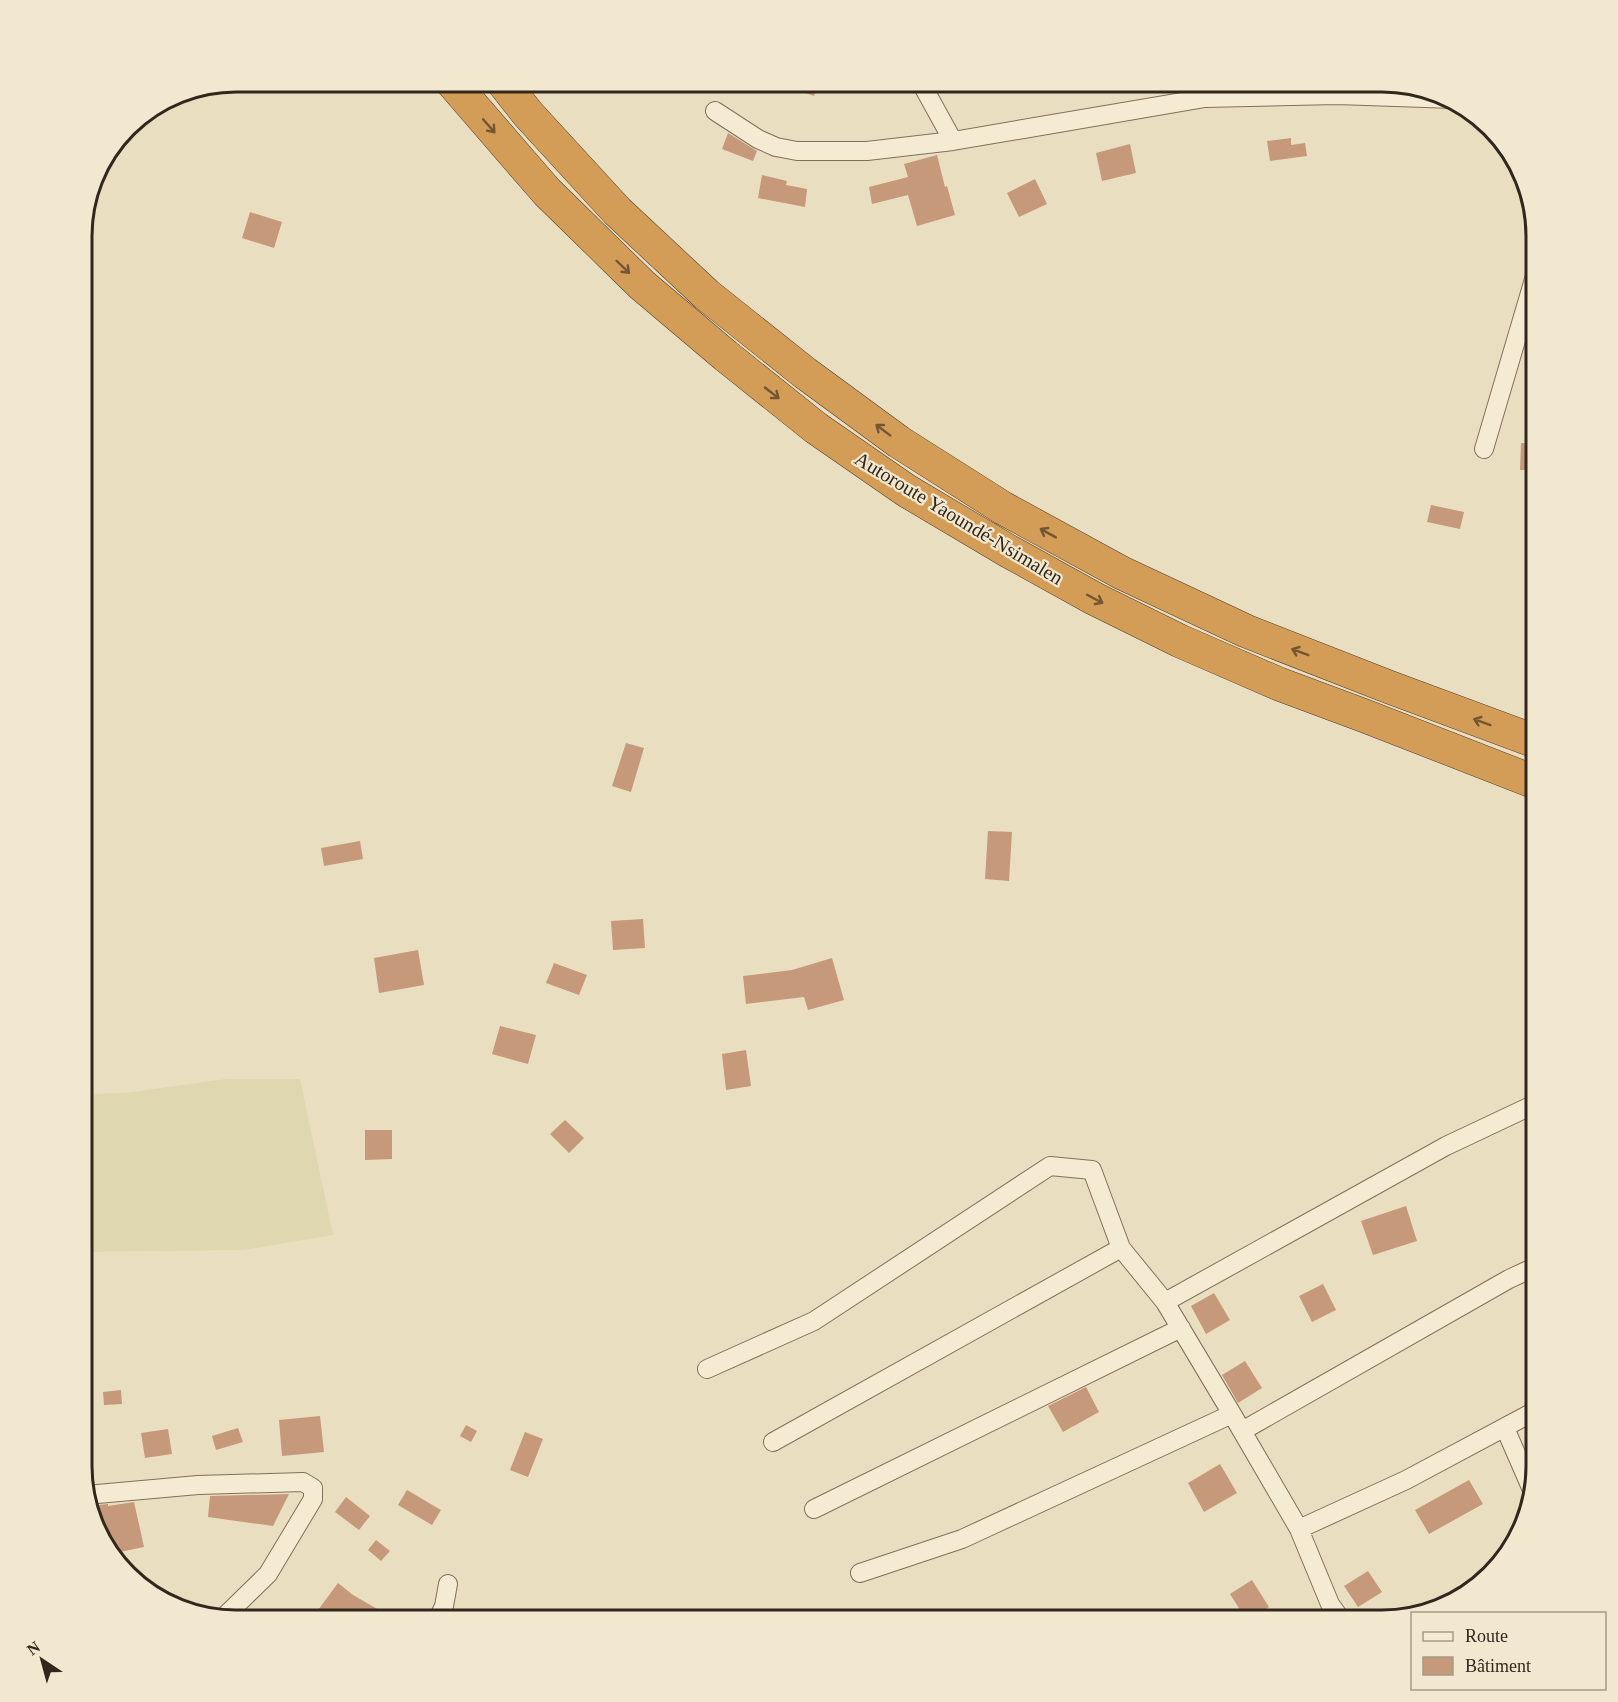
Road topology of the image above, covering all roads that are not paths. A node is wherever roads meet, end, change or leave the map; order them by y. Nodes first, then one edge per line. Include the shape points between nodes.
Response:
1 (461, 92) edge
2 (511, 92) edge
3 (926, 92) edge
4 (1284, 92) edge
5 (715, 111) dead end
6 (953, 141) junction
7 (1526, 306) edge
8 (1484, 449) dead end
9 (1526, 738) edge
10 (1526, 779) edge
11 (1526, 1108) edge
12 (1121, 1248) junction
13 (1526, 1271) edge
14 (1166, 1302) junction
15 (1181, 1328) junction
16 (707, 1369) dead end
17 (1232, 1414) junction
18 (1526, 1416) edge
19 (1505, 1428) junction
20 (1242, 1431) junction
21 (773, 1442) dead end
22 (1526, 1475) edge
23 (94, 1494) edge
24 (814, 1509) dead end
25 (1299, 1528) junction
26 (860, 1573) dead end
27 (448, 1584) dead end
28 (231, 1610) edge
29 (442, 1610) edge
30 (1334, 1610) edge

1 -> 10 highway, Autoroute Yaoundé-Nsimalen via 547,192 642,285 816,428 907,491 1095,599 1180,641 1279,684
9 -> 2 highway, Autoroute Yaoundé-Nsimalen via 1246,631 1122,573 1003,508 899,442 707,295 617,210
3 - 6 street
4 - 6 street via 1205,98
5 - 6 street via 758,139 797,151 867,151
7 - 8 street
11 - 14 street via 1446,1146
12 - 14 street
12 - 16 street via 1092,1170 1050,1166 814,1321
12 - 21 street
13 - 20 street
14 - 15 street
15 - 17 street
15 - 24 street
17 - 20 street
17 - 26 street via 962,1539
18 - 19 street
19 - 22 street
19 - 25 street via 1406,1480
20 - 25 street
23 - 28 street via 280,1482 303,1482 313,1488 313,1499 268,1574
25 - 30 street
27 - 29 street

